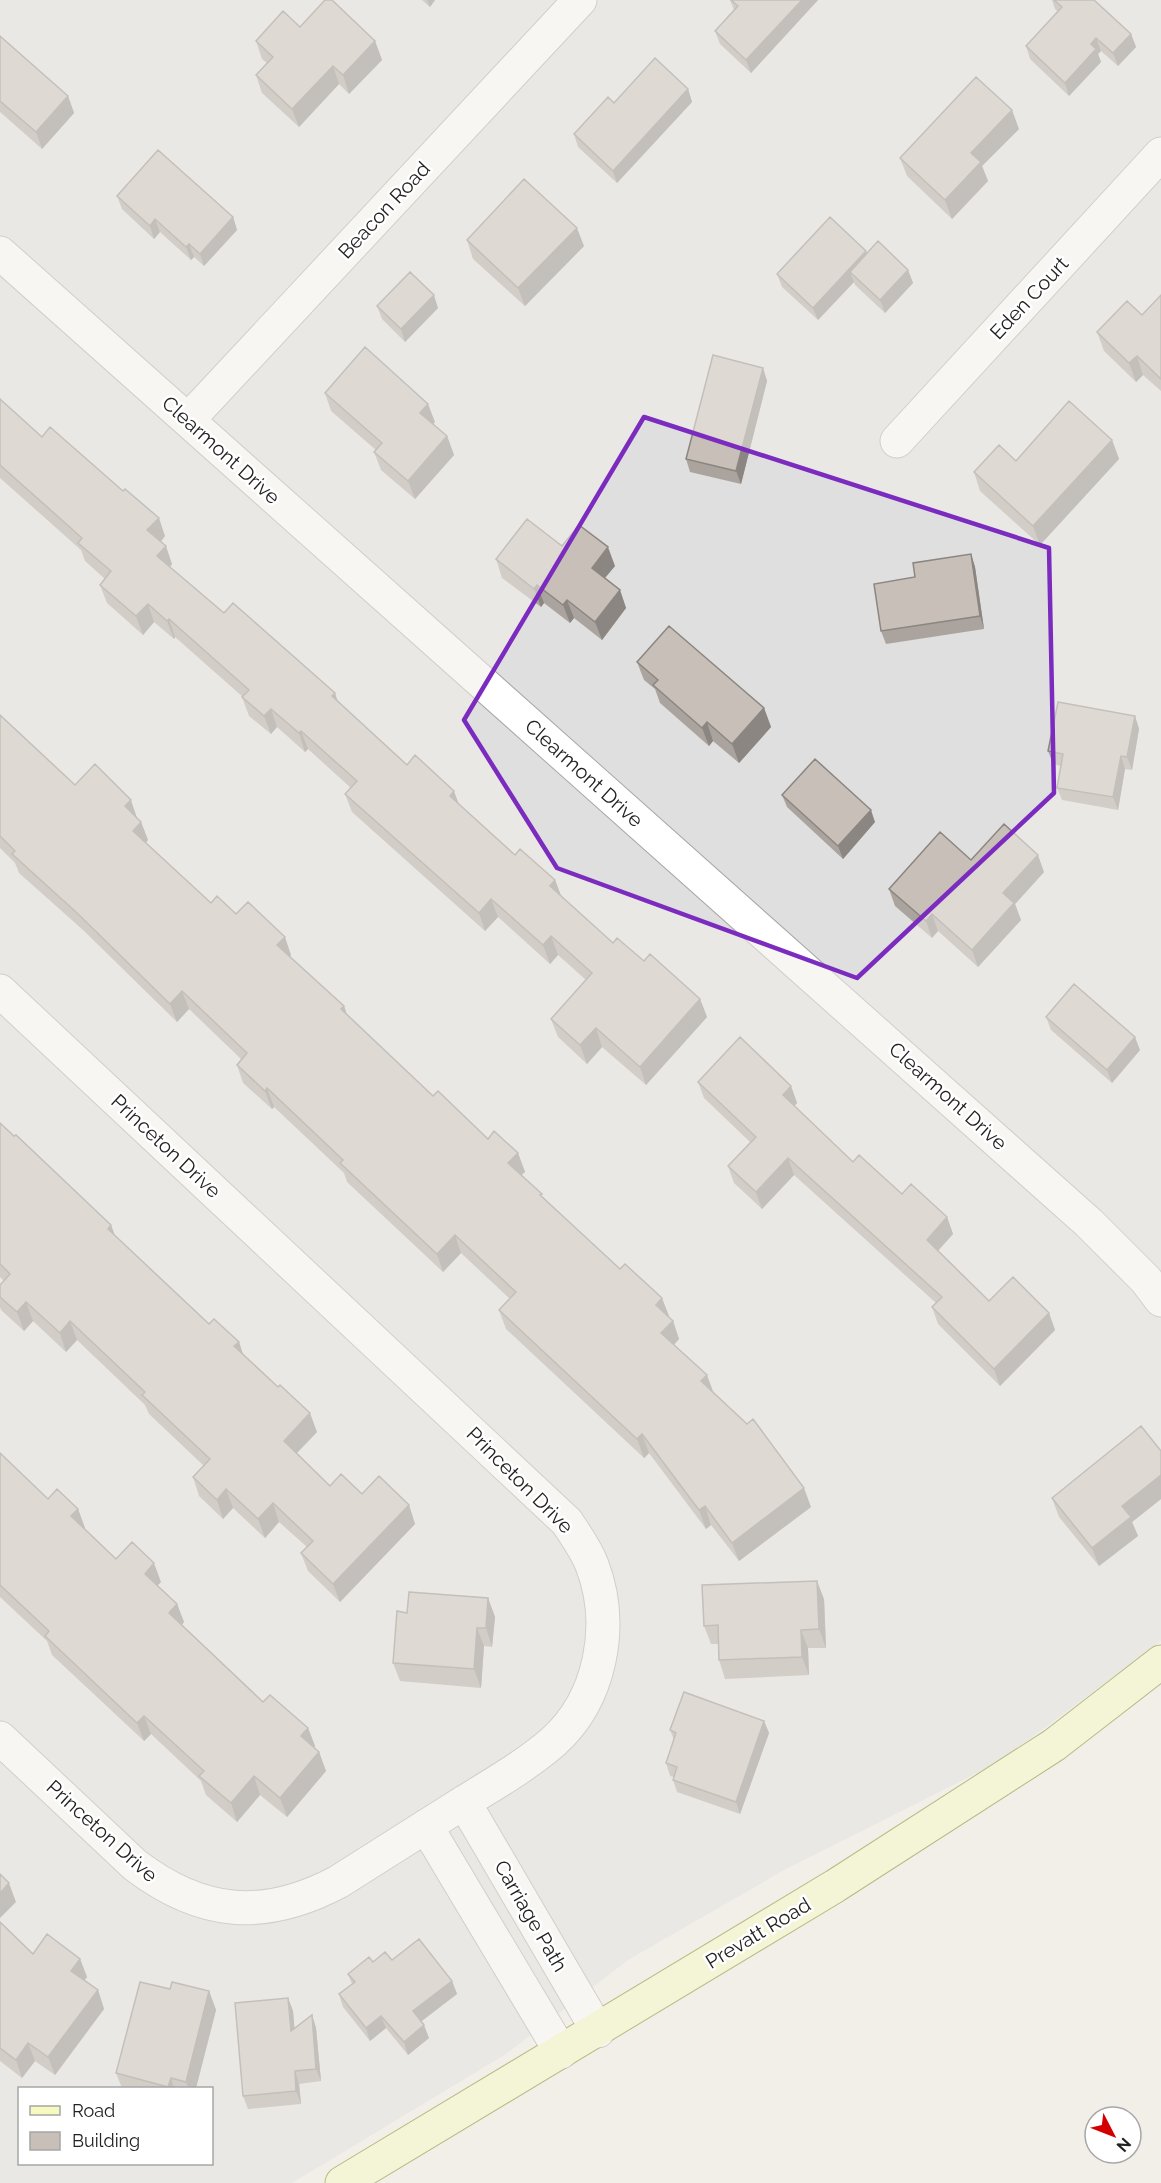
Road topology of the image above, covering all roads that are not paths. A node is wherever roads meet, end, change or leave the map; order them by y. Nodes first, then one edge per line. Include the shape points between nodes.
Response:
1 (580, 0) edge
2 (1161, 154) edge
3 (0, 253) edge
4 (188, 420) junction
5 (897, 441) dead end
6 (0, 991) edge
7 (1161, 1300) edge
8 (1161, 1662) edge
9 (0, 1738) edge
10 (464, 1802) junction
11 (426, 1826) junction
12 (598, 2031) junction
13 (561, 2052) junction
14 (342, 2183) edge

1 - 4 street, Beacon Road
2 - 5 street, Eden Court
3 - 4 street, Clearmont Drive
4 - 7 street, Clearmont Drive via 1089,1222
6 - 10 street, Princeton Drive via 549,1504 581,1542 592,1565 603,1614 598,1667 588,1694 554,1741
8 - 12 street, Prevatt Road via 1054,1745 835,1886
9 - 11 street, Princeton Drive via 135,1865 156,1881 206,1903 260,1908 314,1895
10 - 11 street, Princeton Drive
10 - 12 street, Carriage Path
11 - 13 street
12 - 13 street, Prevatt Road
13 - 14 street, Prevatt Road

